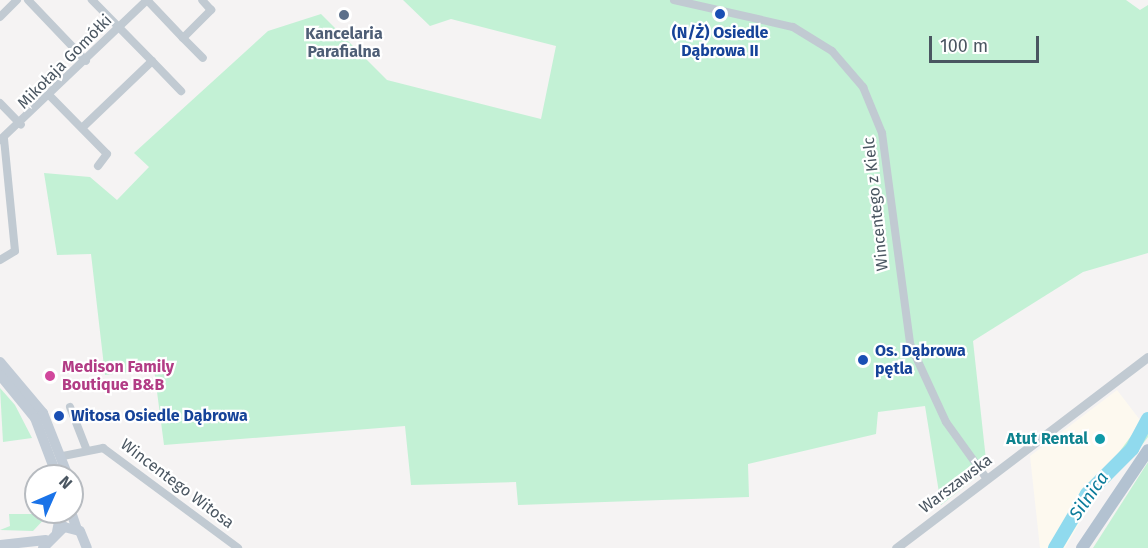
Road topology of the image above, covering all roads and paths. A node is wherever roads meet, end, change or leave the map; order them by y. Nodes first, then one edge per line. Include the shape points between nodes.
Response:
1 (17, 0) edge
2 (28, 0) edge
3 (92, 0) edge
4 (147, 0) edge
5 (202, 0) edge
6 (674, 0) edge
7 (0, 17) edge
8 (119, 26) junction
9 (183, 38) junction
10 (203, 58) dead end
11 (86, 61) junction
12 (152, 61) junction
13 (181, 92) dead end
14 (50, 96) junction
15 (0, 103) edge
16 (21, 125) junction
17 (82, 128) junction
18 (2, 139) edge
19 (98, 165) dead end
20 (0, 260) edge
21 (1148, 357) edge
22 (0, 362) edge
23 (0, 375) edge
24 (70, 407) dead end
25 (86, 448) junction
26 (1148, 450) edge
27 (63, 456) junction
28 (52, 464) edge
29 (65, 464) edge
30 (987, 479) junction
31 (59, 524) edge
32 (75, 524) edge
33 (77, 529) junction
34 (57, 532) junction
35 (45, 544) edge
36 (0, 545) edge
37 (90, 546) edge
38 (238, 548) edge
39 (896, 548) edge
40 (1082, 548) edge

1 - 7 street
2 - 11 street
3 - 8 street
4 - 8 street, Mikołaja Gomółki
4 - 9 street, Mikołaja Gomółki
5 - 9 street via 212,10
6 - 30 street, Wincentego z Kielc via 806,34 839,57 863,87 882,133 900,302 911,349 946,422
8 - 11 street, Mikołaja Gomółki
8 - 12 street
9 - 10 street, Mikołaja Gomółki
11 - 14 street, Mikołaja Gomółki
12 - 13 street
12 - 17 street
14 - 16 street, Mikołaja Gomółki
14 - 17 street
15 - 16 street
16 - 18 street, Mikołaja Gomółki
17 - 19 street via 107,154
18 - 20 street via 15,251
21 - 30 street, Warszawska
22 - 27 main road via 31,393
23 - 28 main road via 35,418
24 - 25 street
25 - 27 street
25 - 38 street, Wincentego Witosa via 106,449
26 - 40 main road
27 - 29 main road
30 - 39 street, Warszawska
31 - 34 main road
32 - 33 main road
33 - 34 main road
33 - 37 main road
34 - 35 main road
35 - 36 main road

